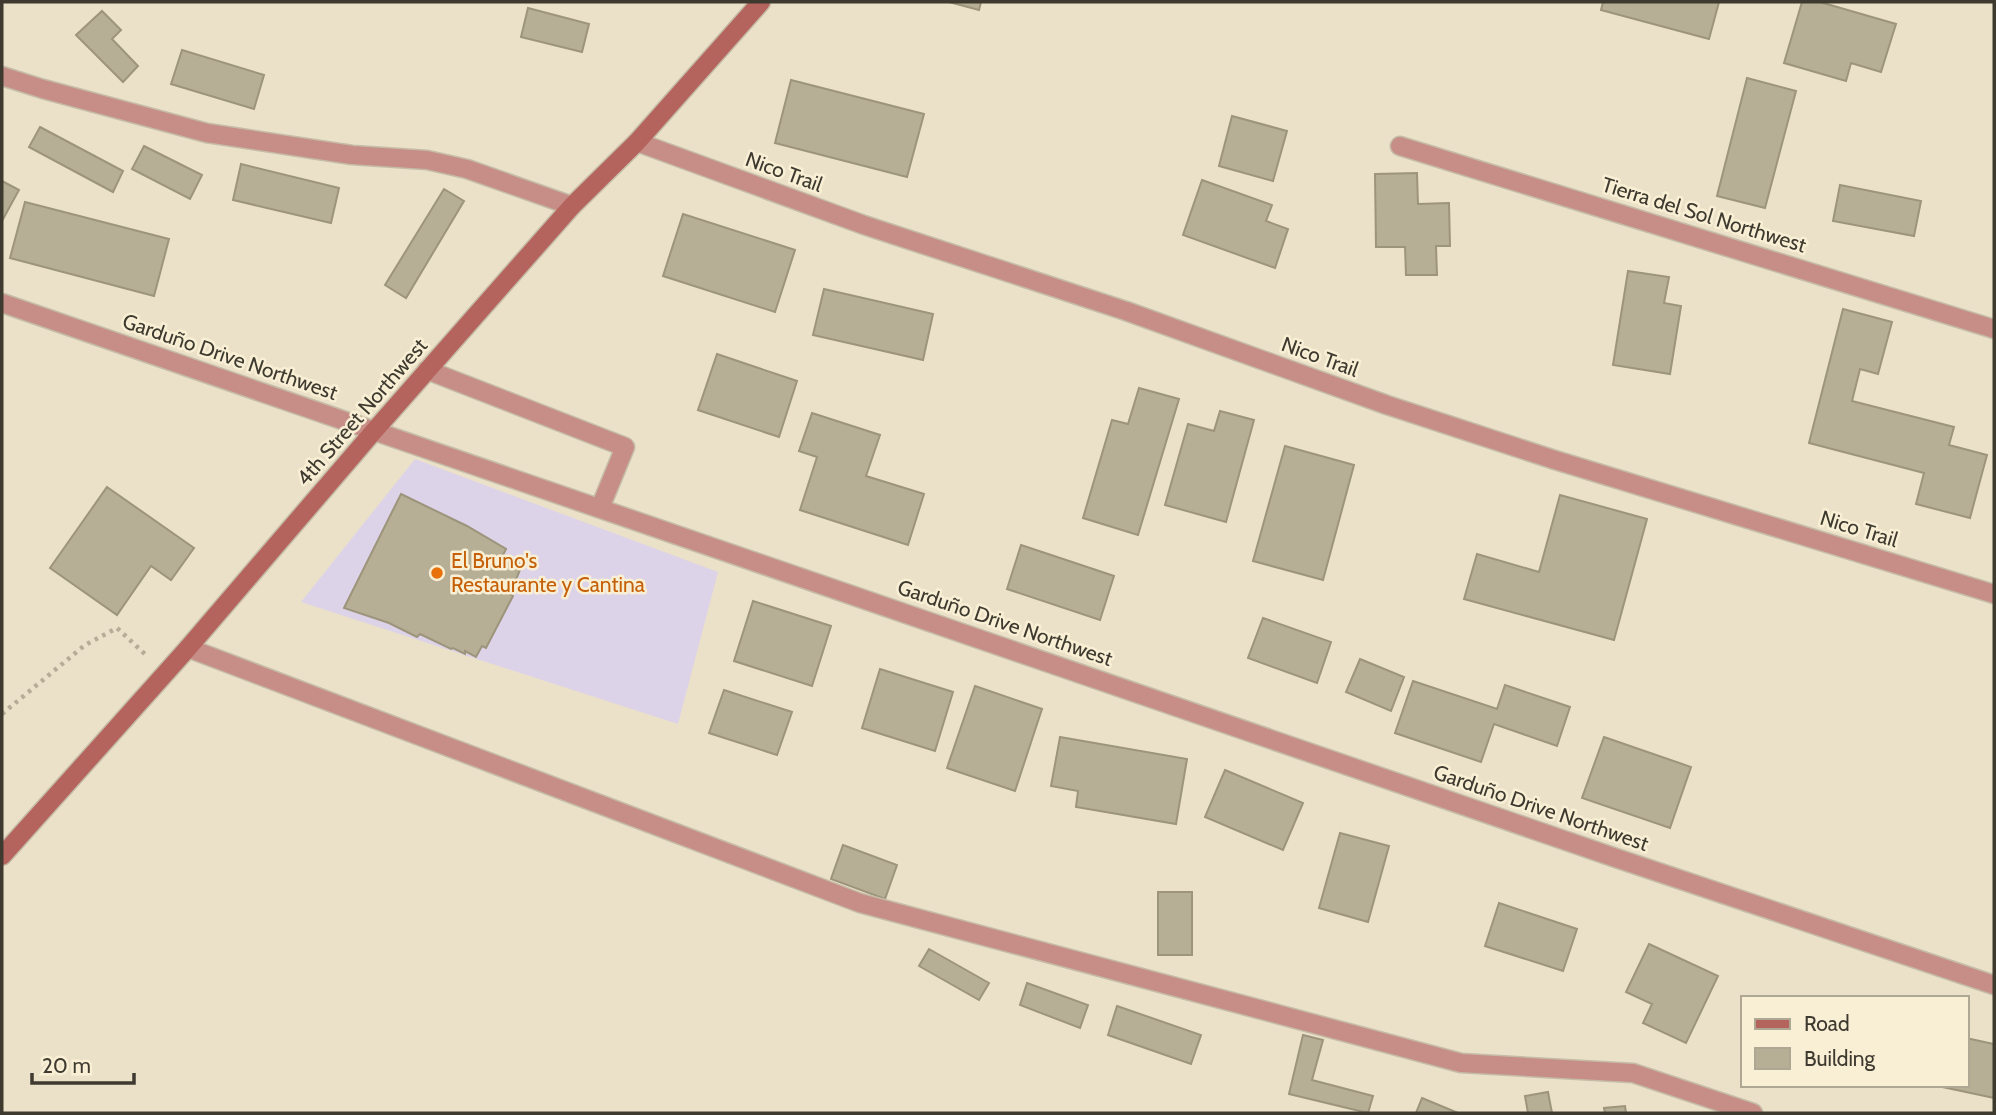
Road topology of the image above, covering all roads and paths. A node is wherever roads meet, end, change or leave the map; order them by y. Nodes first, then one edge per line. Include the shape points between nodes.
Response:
1 (761, 2) edge
2 (2, 76) edge
3 (637, 142) junction
4 (1399, 146) dead end
5 (572, 206) junction
6 (2, 303) edge
7 (1994, 328) edge
8 (428, 370) junction
9 (374, 431) junction
10 (600, 509) junction
11 (1994, 594) edge
12 (188, 648) junction
13 (165, 673) junction
14 (2, 714) edge
15 (2, 856) edge
16 (1994, 985) edge
17 (1753, 1113) edge

1 - 3 main road, 4th Street Northwest
2 - 5 street via 207,133 467,169
3 - 5 main road, 4th Street Northwest
3 - 11 street, Nico Trail via 1387,405
4 - 7 street, Tierra del Sol Northwest
5 - 8 main road, 4th Street Northwest
6 - 9 street, Garduño Drive Northwest
8 - 9 main road, 4th Street Northwest
8 - 10 street via 625,447
9 - 10 street, Garduño Drive Northwest
9 - 12 main road, 4th Street Northwest
10 - 16 street, Garduño Drive Northwest
12 - 13 main road, 4th Street Northwest
12 - 17 street via 860,903 1461,1063 1633,1073
13 - 14 path via 117,628 85,645
13 - 15 main road, 4th Street Northwest

